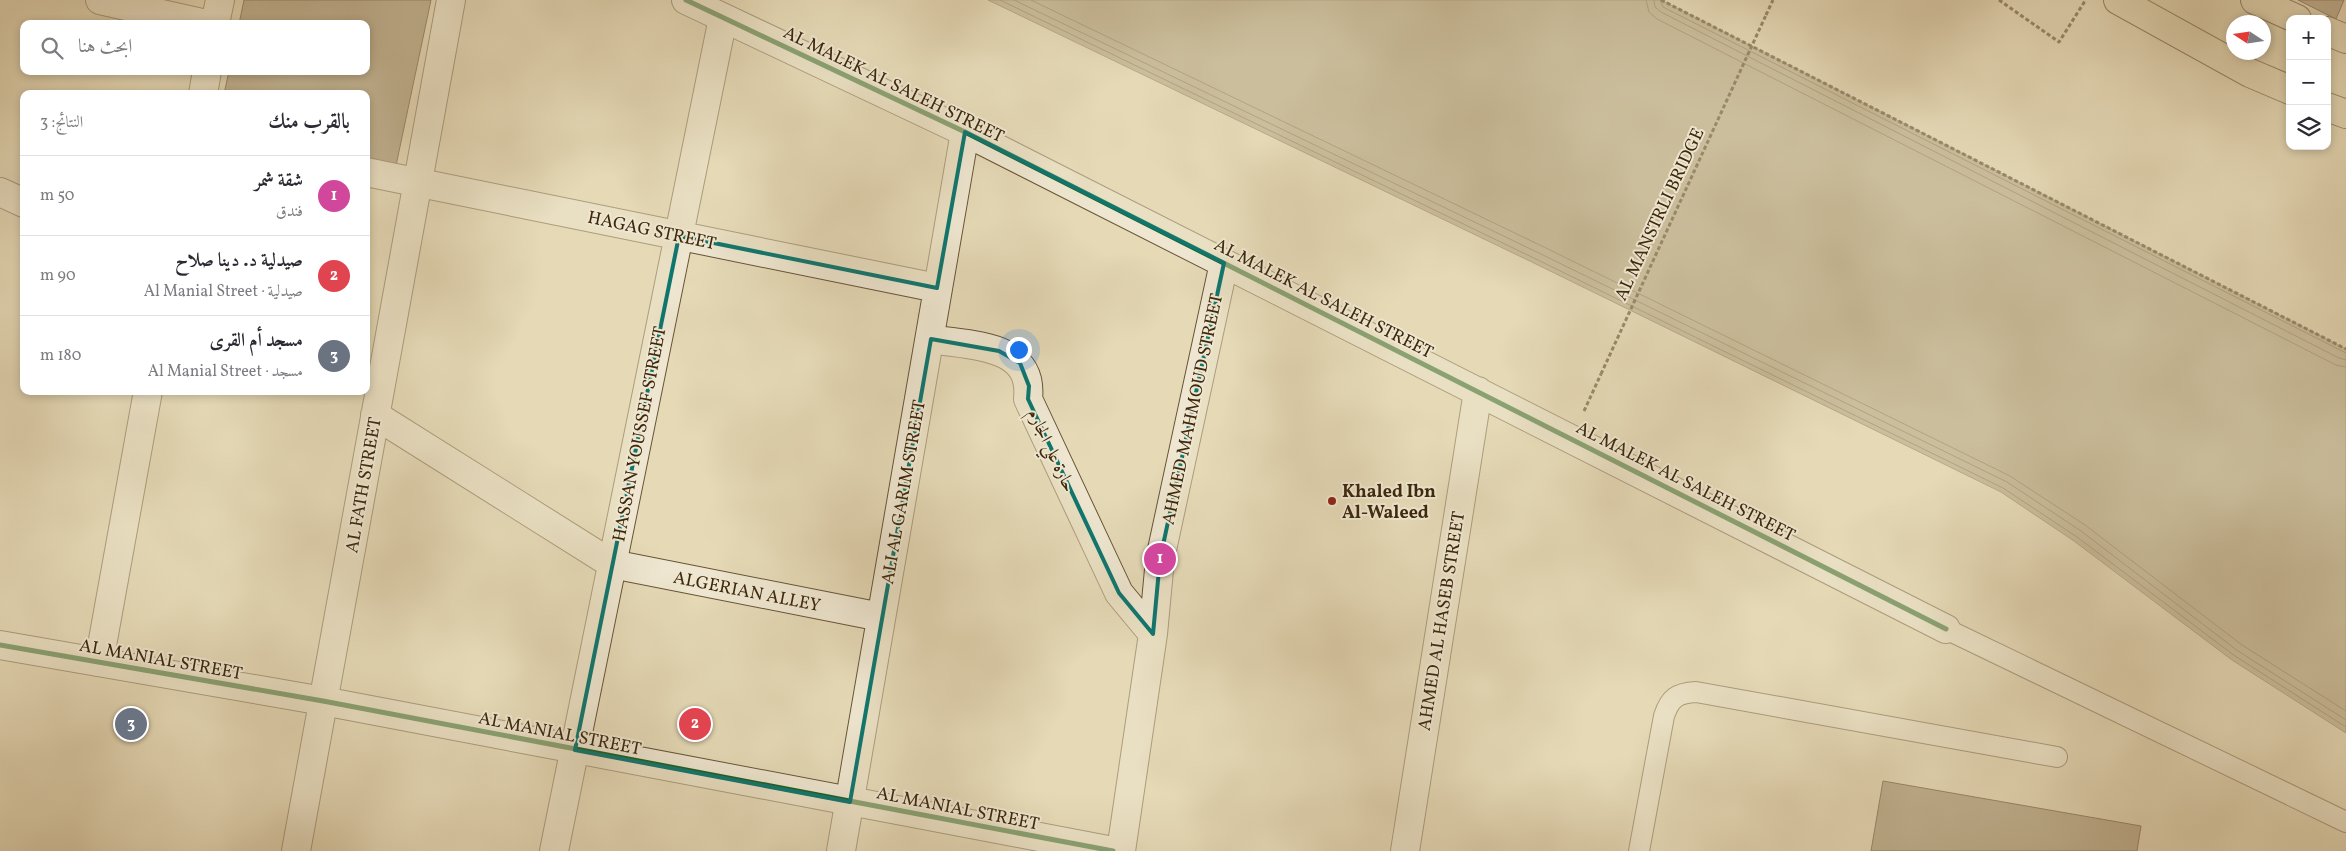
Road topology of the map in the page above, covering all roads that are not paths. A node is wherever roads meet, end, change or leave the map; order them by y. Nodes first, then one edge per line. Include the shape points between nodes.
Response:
1 (100, 0) edge
2 (220, 0) edge
3 (451, 0) edge
4 (686, 0) edge
5 (2118, 0) edge
6 (2255, 0) edge
7 (2288, 15) edge
8 (723, 18) junction
9 (188, 20) edge
10 (216, 20) edge
11 (2331, 33) edge
12 (2346, 39) edge
13 (206, 75) edge
14 (2286, 88) edge
15 (204, 90) edge
16 (2331, 108) edge
17 (2346, 114) edge
18 (965, 132) junction
19 (370, 173) edge
20 (418, 182) junction
21 (0, 192) edge
22 (20, 201) edge
23 (679, 236) junction
24 (1224, 263) junction
25 (937, 288) junction
26 (930, 339) junction
27 (1478, 390) junction
28 (147, 395) edge
29 (375, 415) junction
30 (612, 564) junction
31 (881, 617) junction
32 (1946, 630) joint
33 (1154, 634) junction
34 (0, 645) edge
35 (99, 662) junction
36 (323, 701) junction
37 (575, 750) junction
38 (2057, 757) dead end
39 (850, 802) junction
40 (2346, 822) edge
41 (296, 851) edge
42 (554, 851) edge
43 (841, 851) edge
44 (1114, 851) edge
45 (1121, 851) edge
46 (1405, 851) edge
47 (1639, 851) edge

1 - 9 street
2 - 10 street
3 - 20 street, AL FATH STREET
4 - 8 street, AL MALEK AL SALEH STREET
5 - 14 highway
6 - 7 highway
8 - 18 street, AL MALEK AL SALEH STREET
8 - 23 street, HASSAN YOUSSEF STREET
11 - 12 highway
13 - 15 street
16 - 17 highway
18 - 24 street, AL MALEK AL SALEH STREET
18 - 25 street, ALI AL GARIM STREET
19 - 20 street, HAGAG STREET
20 - 23 street, HAGAG STREET
20 - 29 street, AL FATH STREET
21 - 22 street
23 - 25 street, HAGAG STREET
23 - 30 street, HASSAN YOUSSEF STREET
24 - 27 street, AL MALEK AL SALEH STREET
24 - 33 street, AHMED MAHMOUD STREET via 1160,559
25 - 26 street, ALI AL GARIM STREET
26 - 31 street, ALI AL GARIM STREET
26 - 33 street, حارة علي الجارم via 999,351 1020,363 1030,386 1028,399 1119,593
27 - 32 street, AL MALEK AL SALEH STREET
27 - 46 street, AHMED AL HASEB STREET
28 - 35 street
29 - 30 street
29 - 36 street, AL FATH STREET
30 - 31 street, ALGERIAN ALLEY
30 - 37 street, HASSAN YOUSSEF STREET
31 - 39 street, ALI AL GARIM STREET
32 - 40 lane
33 - 45 street, AHMED MAHMOUD STREET
34 - 35 street, AL MANIAL STREET
35 - 36 street, AL MANIAL STREET
36 - 37 street, AL MANIAL STREET
36 - 41 street, AL FATH STREET
37 - 39 street, AL MANIAL STREET
37 - 42 street, HASSAN YOUSSEF STREET
38 - 47 lane via 1696,692 1681,693 1669,701 1664,716
39 - 43 street, ALI AL GARIM STREET
39 - 44 street, AL MANIAL STREET

